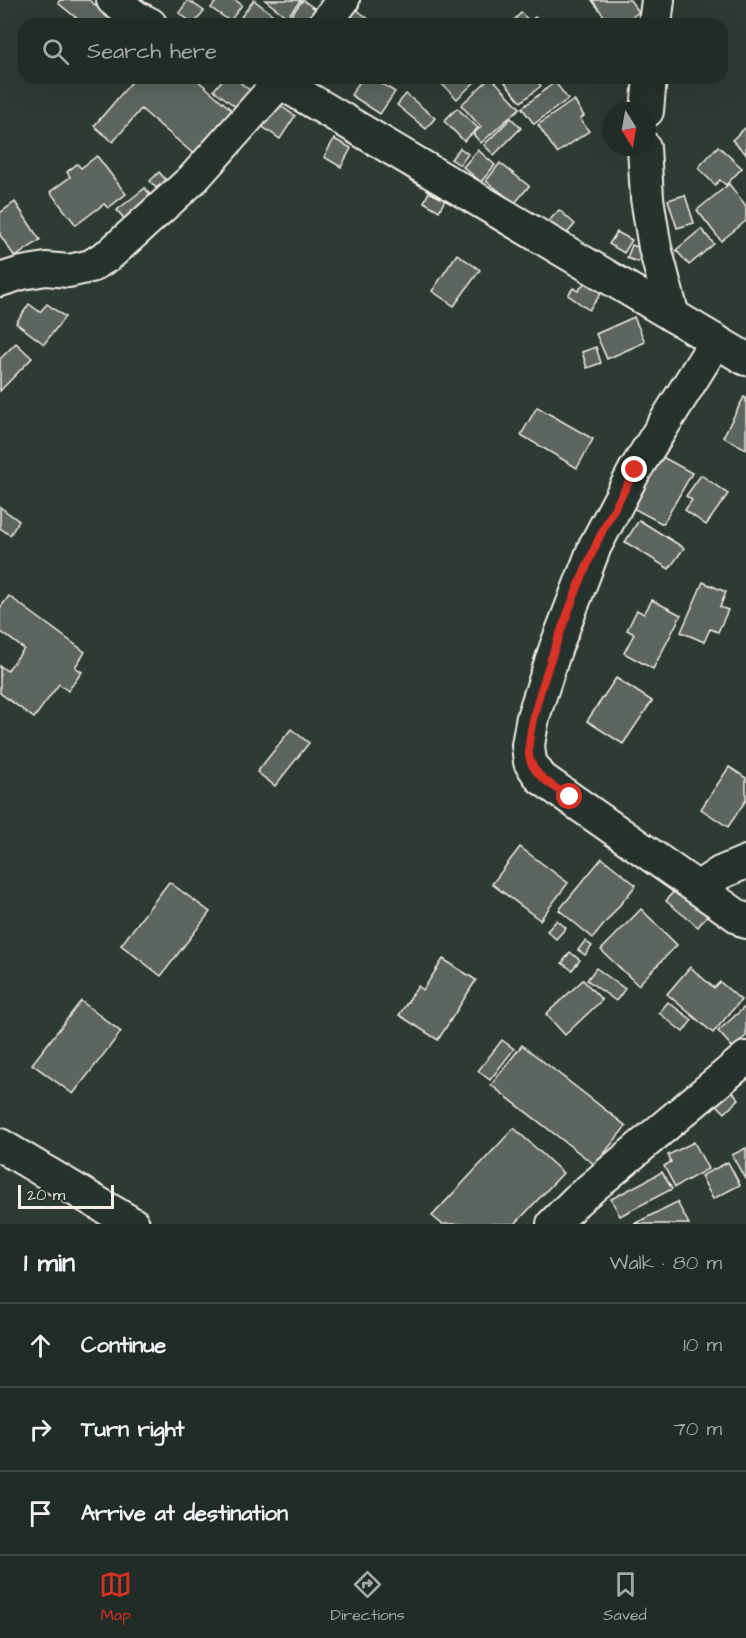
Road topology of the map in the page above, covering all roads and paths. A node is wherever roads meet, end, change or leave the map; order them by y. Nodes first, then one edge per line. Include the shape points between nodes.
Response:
1 (113, 0) edge
2 (343, 0) edge
3 (658, 0) edge
4 (138, 18) edge
5 (330, 18) edge
6 (656, 18) edge
7 (275, 84) edge
8 (287, 84) edge
9 (649, 84) edge
10 (648, 102) edge
11 (645, 156) edge
12 (0, 280) edge
13 (673, 316) junction
14 (716, 341) junction
15 (746, 359) edge
16 (746, 862) edge
17 (698, 888) junction
18 (746, 922) edge
19 (746, 1058) edge
20 (0, 1145) edge
21 (134, 1224) edge
22 (553, 1224) edge

1 - 4 street
2 - 5 street
3 - 6 street
7 - 12 street via 194,178 110,254 91,266 69,271 46,269
8 - 13 street
9 - 10 street
11 - 13 street via 655,248
13 - 14 street
14 - 15 street
14 - 17 street via 635,470 595,546 556,647 528,745 530,762 541,778
16 - 17 street
17 - 18 street
19 - 22 street
20 - 21 street

